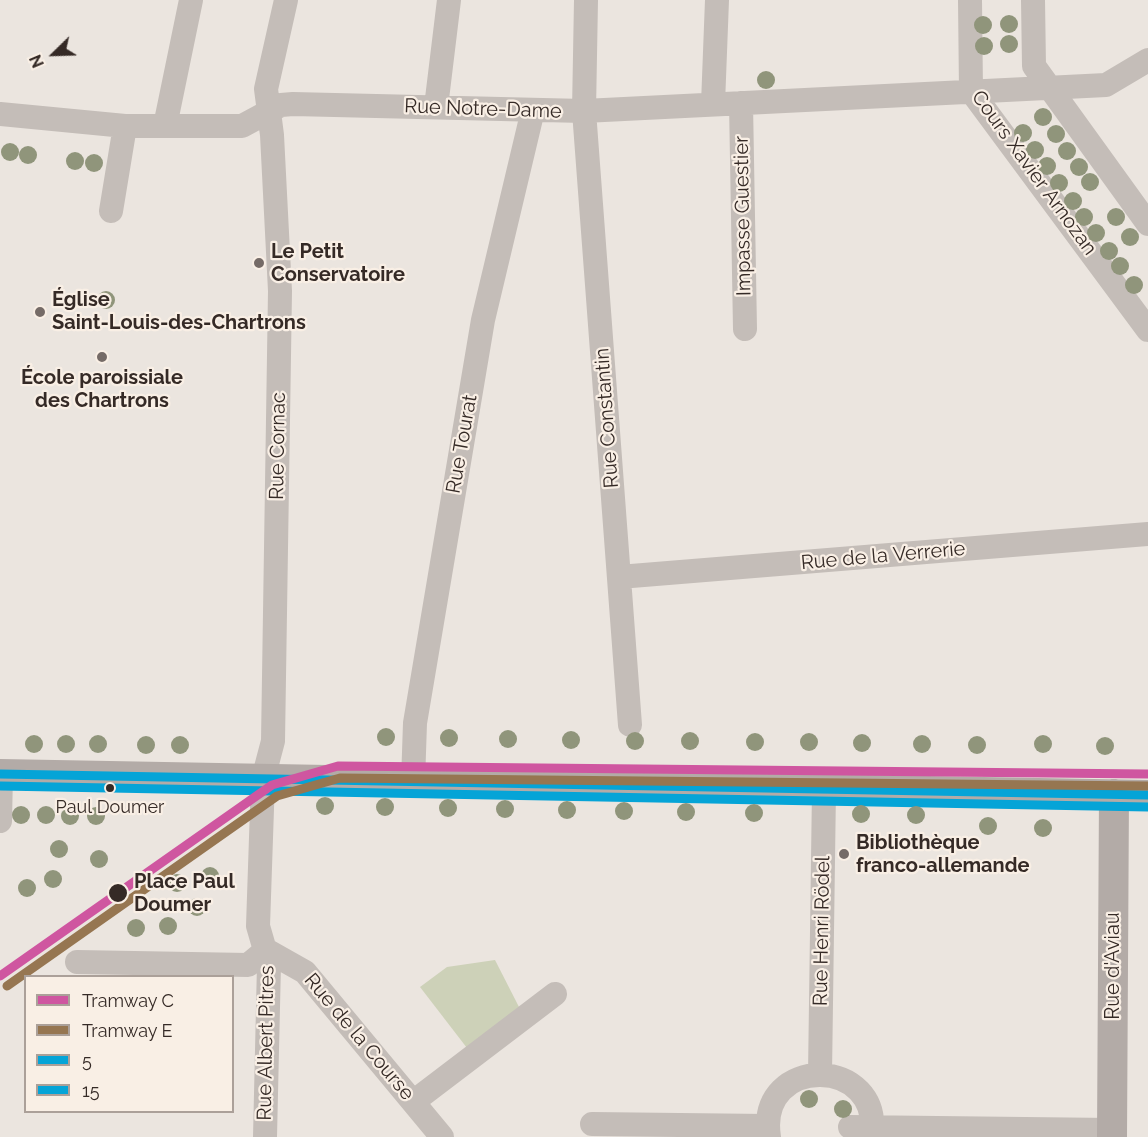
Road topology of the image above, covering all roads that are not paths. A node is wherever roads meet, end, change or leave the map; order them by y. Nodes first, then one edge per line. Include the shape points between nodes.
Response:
1 (191, 0) edge
2 (286, 0) edge
3 (449, 0) edge
4 (586, 0) edge
5 (717, 0) edge
6 (970, 0) edge
7 (1033, 0) edge
8 (1148, 60) edge
9 (1048, 87) junction
10 (971, 91) junction
11 (741, 103) junction
12 (713, 104) junction
13 (436, 107) junction
14 (533, 110) junction
15 (269, 111) junction
16 (584, 111) junction
17 (0, 114) edge
18 (125, 126) junction
19 (165, 126) junction
20 (111, 211) dead end
21 (1148, 224) edge
22 (745, 329) dead end
23 (1148, 330) edge
24 (1148, 534) edge
25 (619, 577) junction
26 (630, 725) dead end
27 (1, 774) edge
28 (263, 779) junction
29 (413, 782) junction
30 (824, 789) junction
31 (1114, 794) junction
32 (1148, 795) edge
33 (0, 821) edge
34 (266, 950) junction
35 (77, 962) dead end
36 (555, 994) dead end
37 (820, 1074) junction
38 (413, 1102) junction
39 (592, 1124) dead end
40 (864, 1130) edge
41 (768, 1131) edge
42 (1112, 1133) edge
43 (265, 1137) edge
44 (442, 1137) edge

1 - 19 street
2 - 15 street, Rue Cornac via 266,89
3 - 13 street
4 - 16 street, Rue Constantin
5 - 12 street
6 - 10 street, Cours Xavier Arnozan
7 - 9 street via 1034,66
8 - 9 street, Rue Notre-Dame via 1106,85
9 - 10 street, Rue Notre-Dame
9 - 21 street
10 - 11 street, Rue Notre-Dame
10 - 23 street, Cours Xavier Arnozan
11 - 12 street, Rue Notre-Dame
11 - 22 street, Impasse Guestier
12 - 16 street, Rue Notre-Dame
13 - 14 street, Rue Notre-Dame
13 - 15 street, Rue Notre-Dame via 293,104
14 - 16 street, Rue Notre-Dame
14 - 29 street, Rue Tourat via 483,320 415,723
15 - 19 street, Rue Notre-Dame via 242,126
15 - 28 street, Rue Cornac via 280,291 273,741
16 - 25 street, Rue Constantin
17 - 18 street, Rue Notre-Dame
18 - 19 street, Rue Notre-Dame
18 - 20 street
24 - 25 street, Rue de la Verrerie
25 - 26 street, Rue Constantin
27 - 28 main road
27 - 33 street
28 - 29 main road
28 - 34 street via 258,926
29 - 30 main road
30 - 31 main road
30 - 37 street, Rue Henri Rödel
31 - 32 main road
31 - 42 main road, Rue d'Aviau
34 - 35 street via 248,965
34 - 38 street, Rue de la Course via 305,972
34 - 43 street, Rue Albert Pitres via 270,976
36 - 38 street
37 - 40 street via 836,1077 857,1090 870,1111
37 - 41 street via 789,1083 777,1095 770,1109
38 - 44 street, Rue de la Course
39 - 41 street
40 - 42 street

